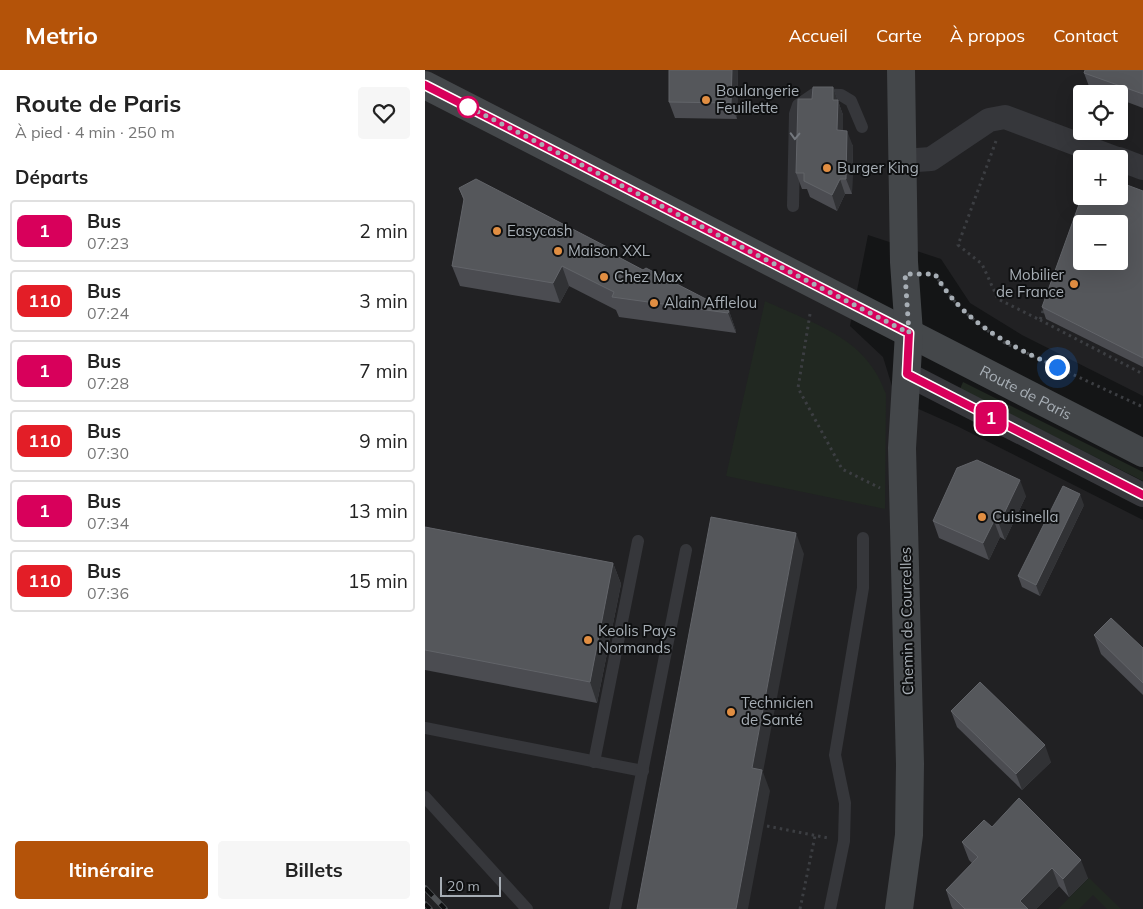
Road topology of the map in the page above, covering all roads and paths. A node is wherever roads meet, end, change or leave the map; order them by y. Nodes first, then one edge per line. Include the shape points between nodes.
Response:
1 (901, 70) edge
2 (425, 85) edge
3 (862, 127) dead end
4 (995, 133) dead end
5 (1094, 150) edge
6 (903, 161) junction
7 (1128, 163) edge
8 (1143, 168) edge
9 (793, 206) dead end
10 (905, 274) junction
11 (1046, 302) edge
12 (1040, 320) junction
13 (909, 333) junction
14 (907, 374) junction
15 (1143, 374) edge
16 (1143, 408) edge
17 (1143, 453) edge
18 (1143, 495) edge
19 (863, 538) dead end
20 (638, 540) dead end
21 (686, 550) dead end
22 (425, 728) edge
23 (594, 762) junction
24 (643, 771) junction
25 (425, 797) edge
26 (767, 826) dead end
27 (815, 836) junction
28 (844, 841) junction
29 (527, 909) edge
30 (615, 909) edge
31 (800, 909) edge
32 (830, 909) edge
33 (899, 909) edge

1 - 6 street, Chemin de Courcelles
2 - 13 street, Route de Paris
3 -> 9 lane via 851,101 841,95 814,94 798,105 795,114
4 - 12 path via 996,144 958,245 982,264 999,299
5 - 6 street via 1005,117 989,120 931,159
6 - 10 street, Chemin de Courcelles
7 - 8 street
10 - 13 street, Chemin de Courcelles
10 - 16 path via 935,274 954,302 1005,343
11 - 12 path
12 - 15 path
13 - 14 street, Chemin de Courcelles
13 - 17 street, Route de Paris
14 - 18 street
14 - 33 street, Chemin de Courcelles via 902,448 910,806
19 - 28 lane via 863,588 835,756 845,803
20 - 23 lane
21 - 24 lane
22 - 23 lane
23 - 24 lane
24 - 30 lane
25 - 29 lane
26 - 27 path
27 - 28 path
27 - 31 path
28 - 32 lane

